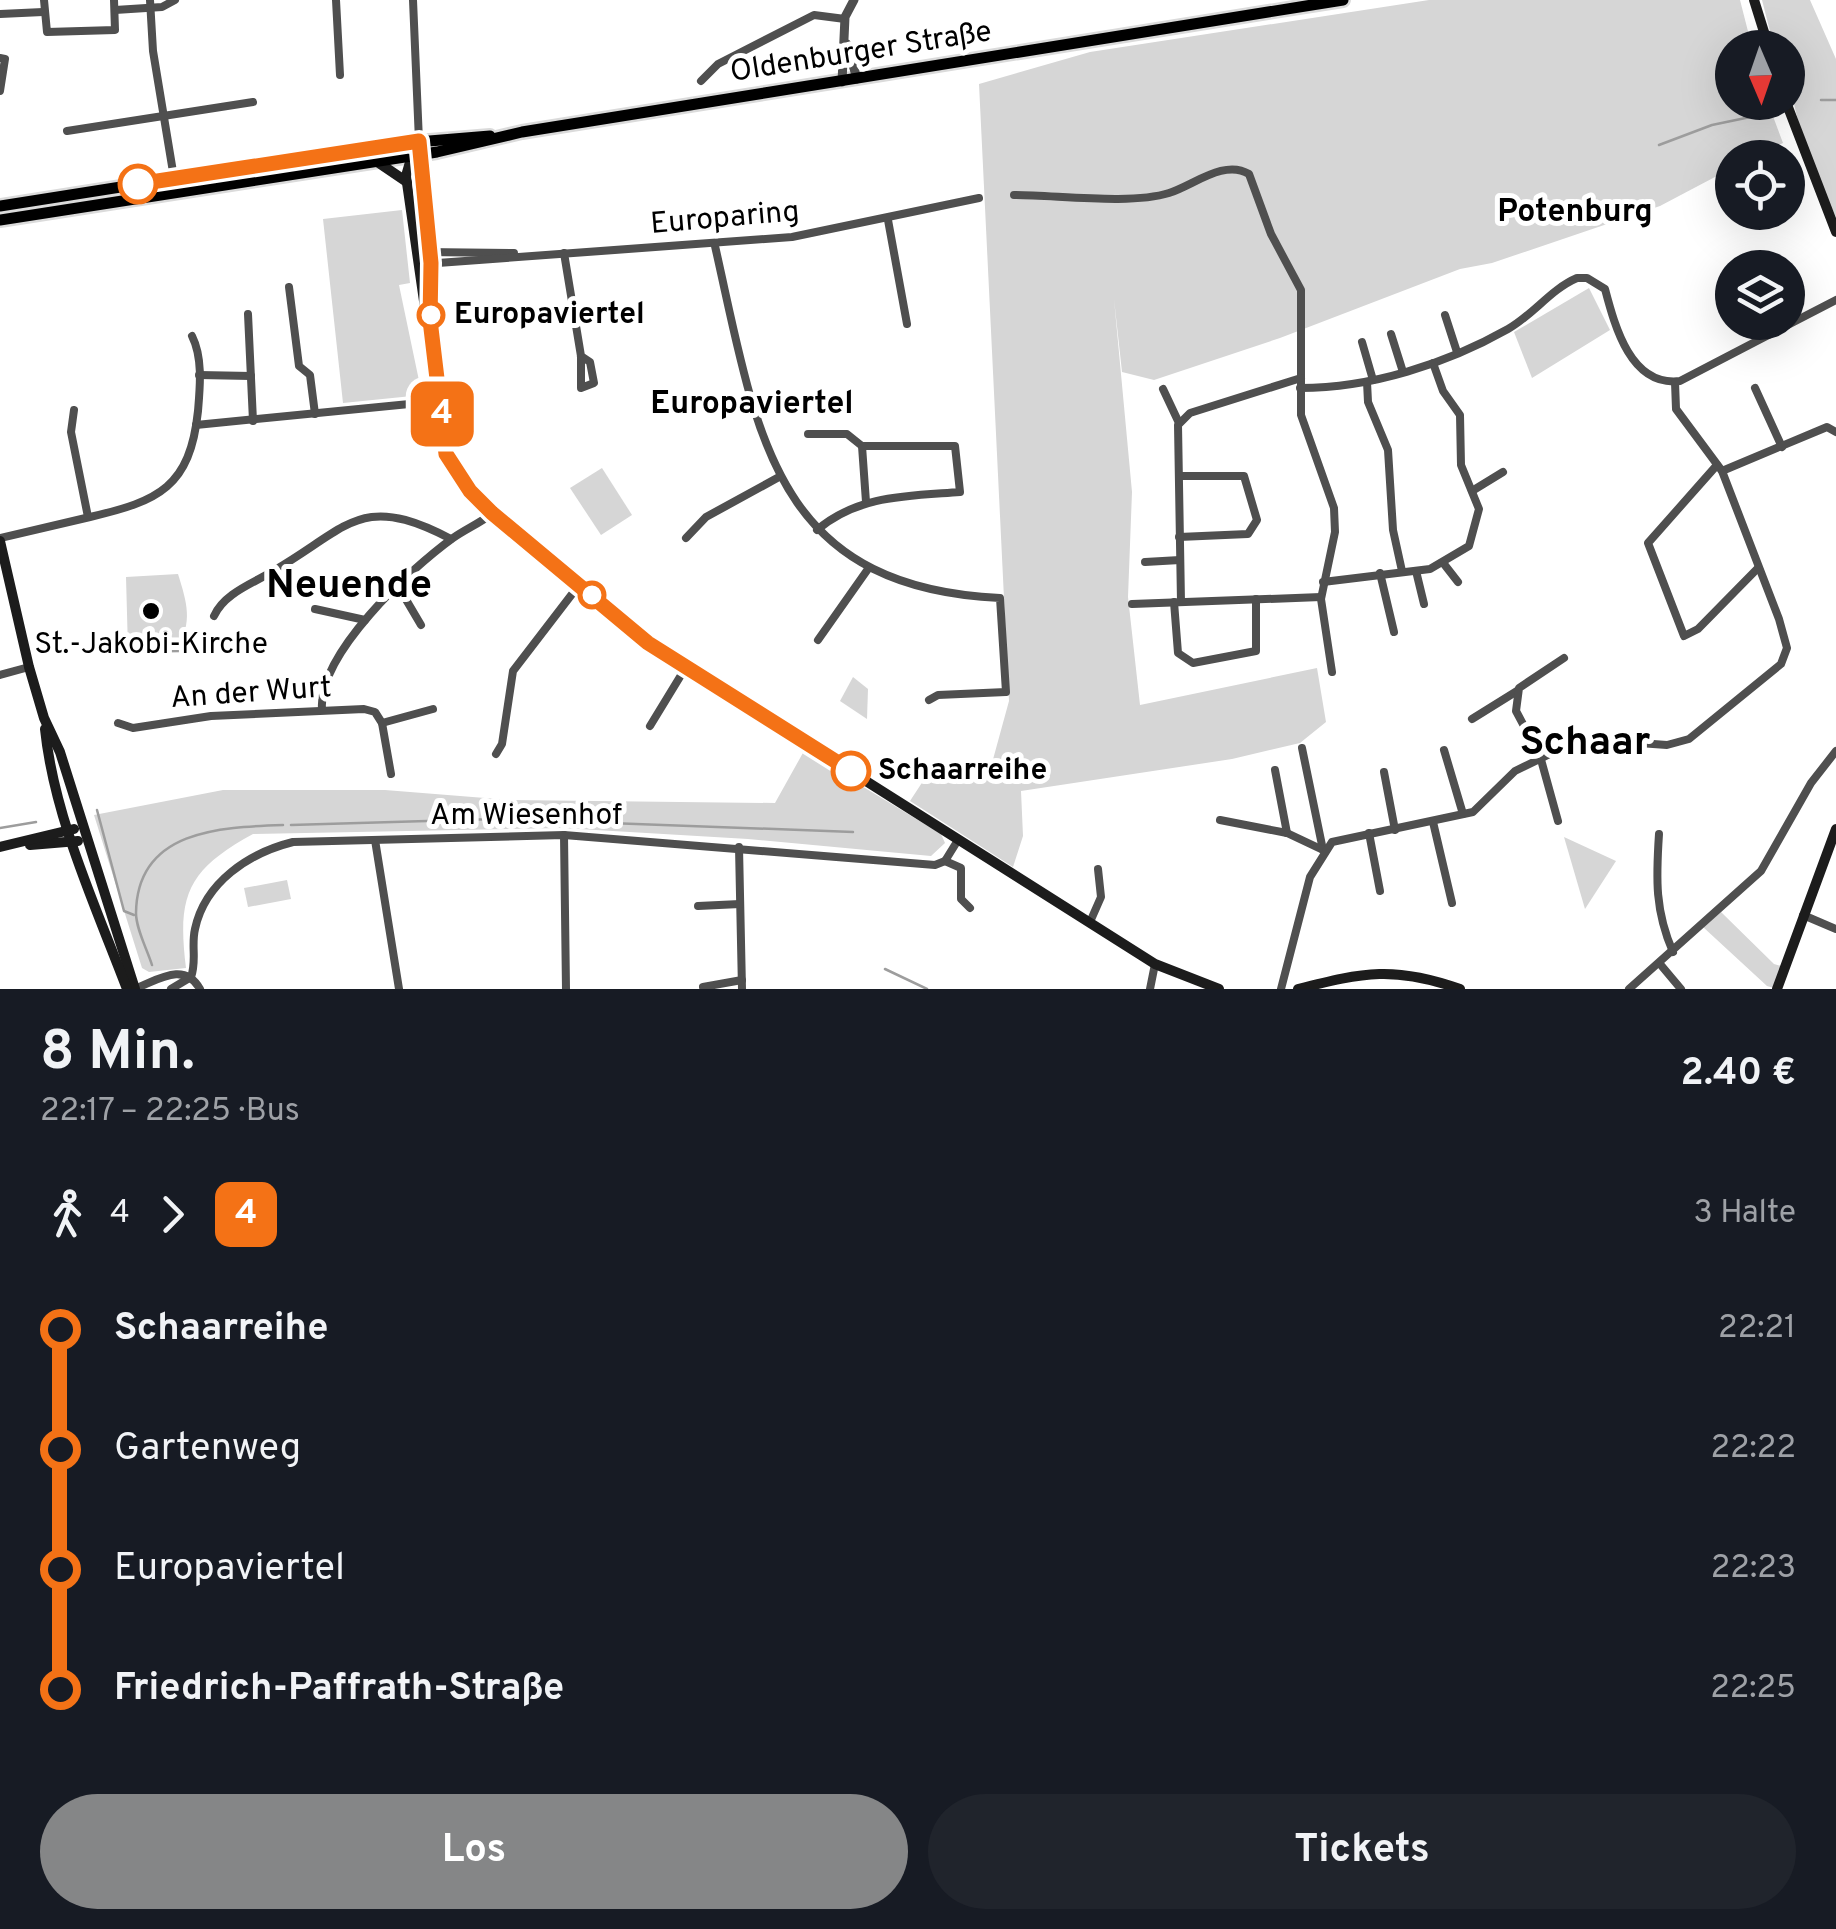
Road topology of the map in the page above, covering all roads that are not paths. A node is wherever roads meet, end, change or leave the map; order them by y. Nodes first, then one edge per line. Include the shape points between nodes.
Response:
1 (44, 0) edge
2 (175, 0) edge
3 (336, 0) edge
4 (410, 0) edge
5 (854, 0) edge
6 (1343, 0) edge
7 (1754, 0) edge
8 (150, 4) edge
9 (114, 5) edge
10 (44, 12) junction
11 (0, 14) edge
12 (845, 19) junction
13 (1763, 30) edge
14 (845, 39) junction
15 (0, 58) edge
16 (340, 75) dead end
17 (857, 80) junction
18 (701, 81) dead end
19 (842, 82) junction
20 (0, 91) edge
21 (253, 102) dead end
22 (164, 116) junction
23 (1793, 120) edge
24 (66, 131) dead end
25 (417, 150) junction
26 (375, 161) junction
27 (174, 178) junction
28 (407, 184) junction
29 (1014, 195) dead end
30 (979, 198) dead end
31 (0, 206) edge
32 (0, 220) edge
33 (888, 220) junction
34 (1836, 232) edge
35 (715, 246) junction
36 (564, 252) junction
37 (425, 258) junction
38 (289, 287) dead end
39 (1836, 300) edge
40 (248, 314) dead end
41 (1445, 314) dead end
42 (907, 324) dead end
43 (1391, 334) dead end
44 (192, 336) dead end
45 (1362, 342) dead end
46 (1457, 352) junction
47 (582, 356) dead end
48 (1433, 363) junction
49 (1403, 372) junction
50 (199, 375) junction
51 (251, 376) junction
52 (1370, 381) junction
53 (1675, 382) junction
54 (1301, 383) junction
55 (1755, 388) dead end
56 (1164, 389) dead end
57 (440, 400) junction
58 (74, 410) dead end
59 (315, 414) junction
60 (253, 421) junction
61 (1179, 424) junction
62 (196, 425) junction
63 (954, 432) dead end
64 (1836, 432) edge
65 (808, 434) dead end
66 (862, 446) junction
67 (955, 446) junction
68 (1782, 447) junction
69 (1720, 468) junction
70 (1503, 472) dead end
71 (779, 476) junction
72 (1179, 476) junction
73 (1472, 491) junction
74 (866, 502) junction
75 (492, 513) junction
76 (88, 518) junction
77 (817, 530) junction
78 (1179, 537) junction
79 (686, 538) dead end
80 (452, 539) junction
81 (0, 540) edge
82 (1180, 560) junction
83 (1145, 562) dead end
84 (1444, 564) junction
85 (1758, 568) junction
86 (868, 569) junction
87 (1402, 571) junction
88 (1416, 571) junction
89 (1380, 573) junction
90 (1323, 582) junction
91 (1458, 582) dead end
92 (398, 586) junction
93 (579, 586) junction
94 (1321, 597) junction
95 (1256, 599) junction
96 (1178, 602) junction
97 (1132, 604) dead end
98 (1424, 604) dead end
99 (315, 610) dead end
100 (214, 616) dead end
101 (365, 620) junction
102 (421, 626) dead end
103 (1394, 632) dead end
104 (818, 640) dead end
105 (1564, 658) dead end
106 (29, 667) junction
107 (686, 668) junction
108 (1332, 672) dead end
109 (0, 675) edge
110 (1517, 691) junction
111 (929, 700) dead end
112 (322, 709) junction
113 (432, 709) dead end
114 (44, 718) junction
115 (1472, 719) dead end
116 (118, 723) dead end
117 (382, 724) junction
118 (650, 726) dead end
119 (1302, 748) dead end
120 (1444, 750) dead end
121 (1836, 751) edge
122 (496, 754) dead end
123 (1540, 756) junction
124 (1274, 770) dead end
125 (1384, 772) dead end
126 (390, 774) dead end
127 (1462, 814) junction
128 (1220, 820) dead end
129 (1558, 821) dead end
130 (1433, 822) junction
131 (1836, 829) edge
132 (1395, 830) junction
133 (86, 832) junction
134 (1286, 833) junction
135 (1369, 833) junction
136 (1659, 834) dead end
137 (72, 836) junction
138 (564, 836) junction
139 (375, 840) junction
140 (958, 840) junction
141 (0, 847) edge
142 (739, 847) junction
143 (1323, 850) junction
144 (944, 861) junction
145 (1098, 869) dead end
146 (1380, 891) dead end
147 (1452, 903) dead end
148 (740, 904) junction
149 (698, 906) dead end
150 (970, 908) dead end
151 (1803, 915) junction
152 (1090, 922) junction
153 (1836, 929) edge
154 (1674, 952) junction
155 (1155, 964) junction
156 (1660, 964) junction
157 (191, 977) junction
158 (742, 985) edge
159 (703, 987) edge
160 (133, 989) edge
161 (171, 989) edge
162 (200, 989) edge
163 (398, 989) edge
164 (566, 989) edge
165 (1150, 989) edge
166 (1219, 989) edge
167 (1281, 989) edge
168 (1298, 989) edge
169 (1460, 989) edge
170 (1630, 989) edge
171 (1681, 989) edge
172 (1777, 989) edge

1 - 10 street
2 - 8 street
3 - 16 street
4 - 25 street
5 - 12 street
6 - 17 main road, Oldenburger Straße
7 - 13 main road
8 - 9 street
8 - 22 street
9 - 10 street via 115,30 46,32
10 - 11 street
12 - 14 street
12 - 18 street via 814,15 718,64
14 - 17 street
14 - 19 street
15 - 20 street
17 - 19 main road, Oldenburger Straße
19 - 25 main road, Oldenburger Straße
21 - 22 street
22 - 24 street
22 - 27 street
23 - 34 main road
25 - 26 main road
25 - 27 main road
25 - 28 main road
25 - 37 main road
26 - 28 main road
26 - 32 main road
27 - 31 main road
28 - 37 main road
29 - 54 street via 1152,196 1215,173 1249,174 1293,271 1302,308
30 - 33 street, Europaring
33 - 35 street, Europaring
33 - 42 street
35 - 36 street, Europaring
35 - 71 street via 757,416
36 - 37 street, Europaring
36 - 47 street
37 - 57 main road
38 - 59 street via 298,366 310,375
39 - 53 street
40 - 51 street
41 - 46 street
43 - 49 street
44 - 50 street
45 - 52 street
46 - 48 street
46 - 53 street via 1508,329 1566,283 1587,278 1605,290 1628,352 1650,376
48 - 49 street
48 - 73 street via 1460,415 1461,465
49 - 52 street
50 - 51 street
50 - 62 street
51 - 60 street
52 - 54 street via 1340,388
52 - 87 street via 1368,402 1388,450
53 - 69 street via 1676,409
54 - 61 street via 1190,413
54 - 90 street via 1307,440 1334,508
55 - 68 street
56 - 61 street
57 - 59 street
57 - 75 main road via 446,454
58 - 76 street via 71,432
59 - 60 street
60 - 62 street
61 - 72 street
62 - 76 street via 188,461 170,486 147,502
63 - 67 street
64 - 68 street via 1828,426
65 - 66 street via 847,434
66 - 67 street
66 - 74 street
67 - 74 street via 960,492
68 - 69 street
69 - 85 street
69 - 85 street via 1648,543 1684,636
70 - 73 street
71 - 77 street
71 - 79 street via 706,517
72 - 78 street
72 - 78 street via 1244,476 1257,520 1248,534
73 - 84 street via 1477,528 1469,546
74 - 77 street via 838,512
75 - 80 street
75 - 93 main road
76 - 81 street
77 - 86 street
78 - 82 street
80 - 92 street
80 - 100 street via 396,516 335,528 228,597
81 - 106 main road
82 - 83 street
82 - 96 street
84 - 88 street
84 - 91 street
85 - 123 street via 1787,648 1780,664 1733,705 1678,742 1583,744
86 - 104 street
86 - 111 street via 929,592 1000,598 1006,692
87 - 88 street
87 - 89 street
88 - 98 street
89 - 90 street
89 - 103 street
90 - 94 street
92 - 101 street
92 - 102 street
93 - 107 main road
93 - 122 street via 513,671
94 - 95 street
94 - 108 street
95 - 96 street
95 - 96 street via 1256,650 1193,664 1178,653
96 - 97 street
99 - 101 street
101 - 112 street via 332,669
105 - 110 street
106 - 109 street
106 - 114 main road
107 - 118 street
107 - 140 main road
110 - 115 street
110 - 123 street via 1516,711
112 - 116 street, An der Wurt via 133,728
112 - 117 street, An der Wurt via 370,710
113 - 117 street
114 - 133 main road
114 - 137 main road
117 - 126 street
119 - 143 street
120 - 127 street
121 - 154 street via 1761,871
123 - 127 street
123 - 129 street
124 - 134 street
125 - 132 street
127 - 130 street
128 - 134 street
130 - 132 street
130 - 147 street
131 - 151 main road
132 - 135 street
133 - 137 main road
133 - 160 main road
134 - 143 street
135 - 143 street
135 - 146 street
136 - 154 street via 1655,896
137 - 141 main road
137 - 160 main road
138 - 139 street, Am Wiesenhof
138 - 142 street, Am Wiesenhof
138 - 164 street
139 - 157 street, Am Wiesenhof via 293,842 245,861 213,892 196,924
139 - 163 street
140 - 144 street
140 - 152 main road
142 - 144 street, Am Wiesenhof
142 - 148 street
143 - 167 street
144 - 150 street via 961,868 961,899
145 - 152 street via 1100,897
148 - 149 street
148 - 158 street
151 - 153 street
151 - 172 main road
152 - 155 main road
154 - 156 street
155 - 165 street
155 - 166 main road
156 - 170 street
156 - 171 street
157 - 160 street via 173,974
157 - 161 street
157 - 162 street
158 - 159 street
168 - 169 main road via 1370,971 1404,972

